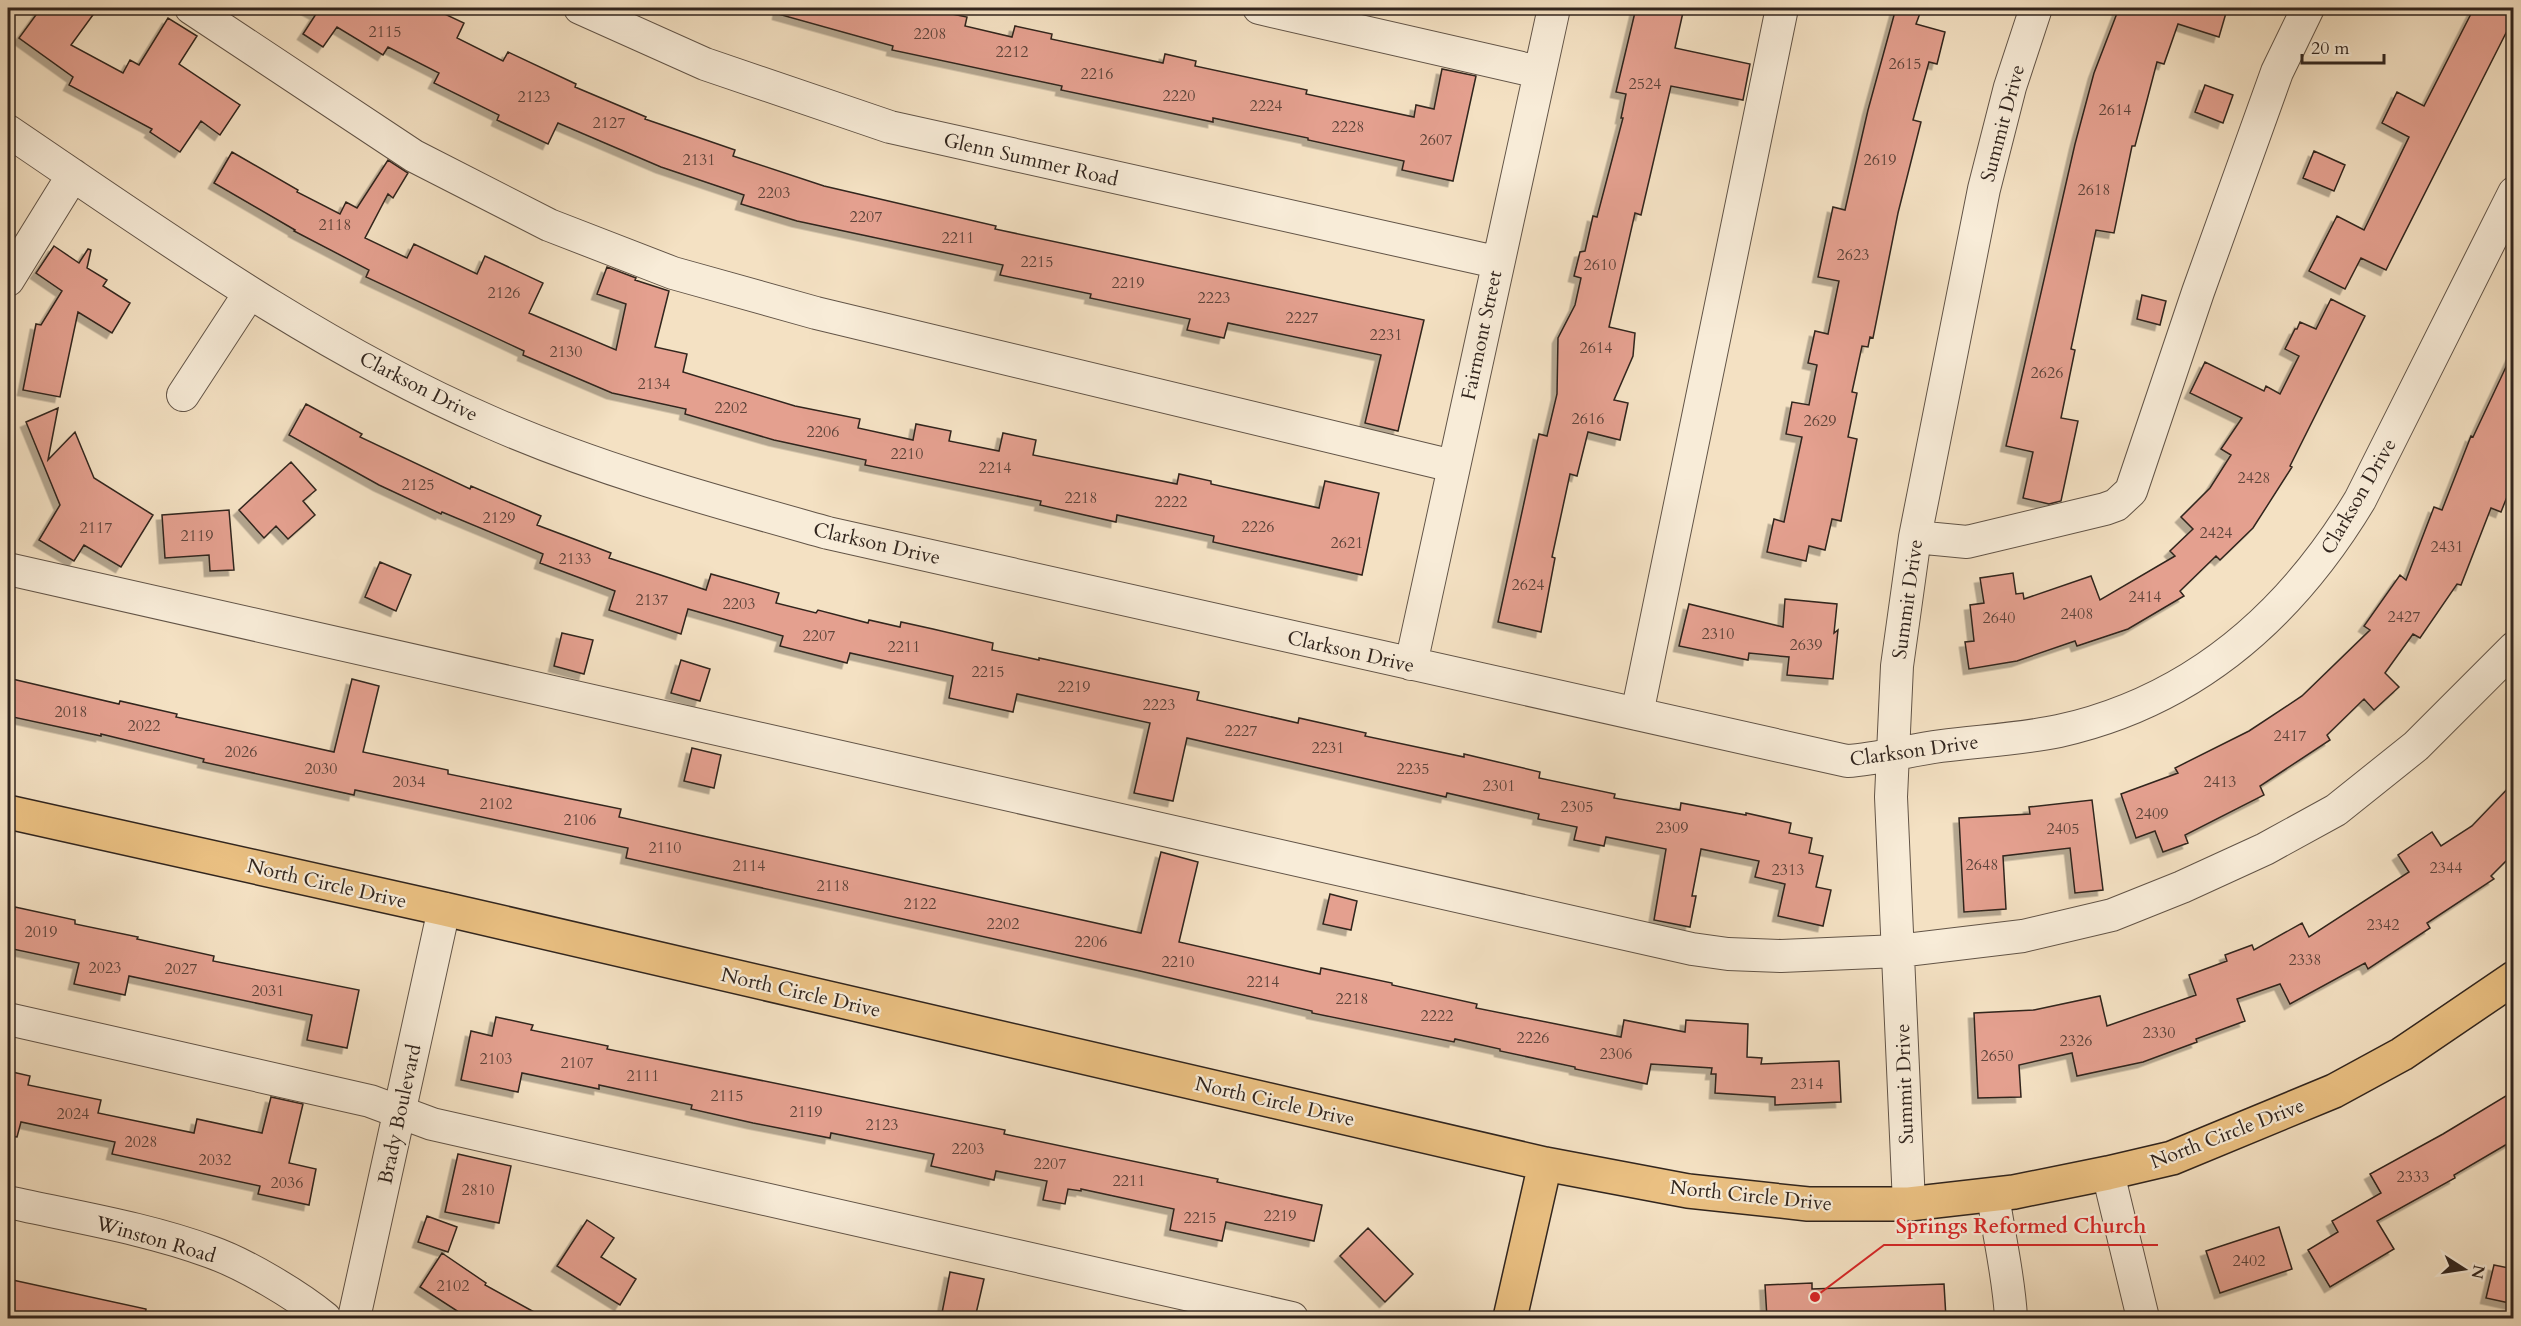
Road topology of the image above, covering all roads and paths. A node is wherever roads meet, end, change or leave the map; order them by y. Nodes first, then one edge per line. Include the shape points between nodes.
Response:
1 (191, 8) edge
2 (580, 8) edge
3 (1259, 8) edge
4 (1554, 8) edge
5 (1782, 8) edge
6 (2036, 8) edge
7 (2308, 8) edge
8 (1539, 72) junction
9 (8, 131) edge
10 (73, 175) junction
11 (2514, 193) edge
12 (1496, 262) junction
13 (8, 279) edge
14 (249, 294) junction
15 (183, 395) dead end
16 (1453, 466) junction
17 (1915, 537) junction
18 (8, 569) edge
19 (2514, 648) edge
20 (1411, 664) junction
21 (1637, 714) junction
22 (1892, 753) junction
23 (8, 812) edge
24 (444, 909) junction
25 (1898, 951) junction
26 (2514, 978) edge
27 (8, 1019) edge
28 (399, 1112) junction
29 (1545, 1164) junction
30 (2108, 1173) junction
31 (1993, 1195) junction
32 (8, 1202) edge
33 (1909, 1204) junction
34 (325, 1318) edge
35 (354, 1318) edge
36 (1292, 1318) edge
37 (1510, 1318) edge
38 (2011, 1318) edge
39 (2143, 1318) edge

1 - 16 street via 414,156 549,225 673,273 816,313
2 - 12 street, Glenn Summer Road via 705,64 890,127
3 - 8 street
4 - 8 street, Fairmont Street
5 - 21 street
6 - 17 street, Summit Drive via 2010,87 1984,189
7 - 17 street via 2277,72 2131,491 2105,509 1984,539 1953,542
8 - 12 street, Fairmont Street
9 - 10 street, Clarkson Drive
10 - 13 street
10 - 14 street, Clarkson Drive
11 - 22 street, Clarkson Drive via 2360,500 2315,567 2255,632 2179,686 2094,721 2057,731
12 - 16 street, Fairmont Street
14 - 15 street
14 - 20 street, Clarkson Drive via 383,370 489,422 682,492 828,533
16 - 20 street, Fairmont Street
17 - 22 street, Summit Drive via 1897,666
18 - 25 street via 1692,949 1781,956
19 - 25 street via 2407,753 2336,810 2265,849 2112,915 2023,936
20 - 21 street, Clarkson Drive
21 - 22 street, Clarkson Drive via 1847,761
22 - 25 street, Summit Drive
23 - 24 main road, North Circle Drive
24 - 28 street, Brady Boulevard
24 - 29 main road, North Circle Drive
25 - 33 street, Summit Drive
26 - 30 main road, North Circle Drive via 2402,1054 2334,1091 2172,1158
27 - 28 street via 370,1101
28 - 35 street, Brady Boulevard
28 - 36 street via 432,1124
29 - 33 main road, North Circle Drive via 1756,1200
29 - 37 main road
30 - 31 main road, North Circle Drive
30 - 39 street
31 - 33 main road, North Circle Drive
31 - 38 street
32 - 34 street, Winston Road via 213,1252

